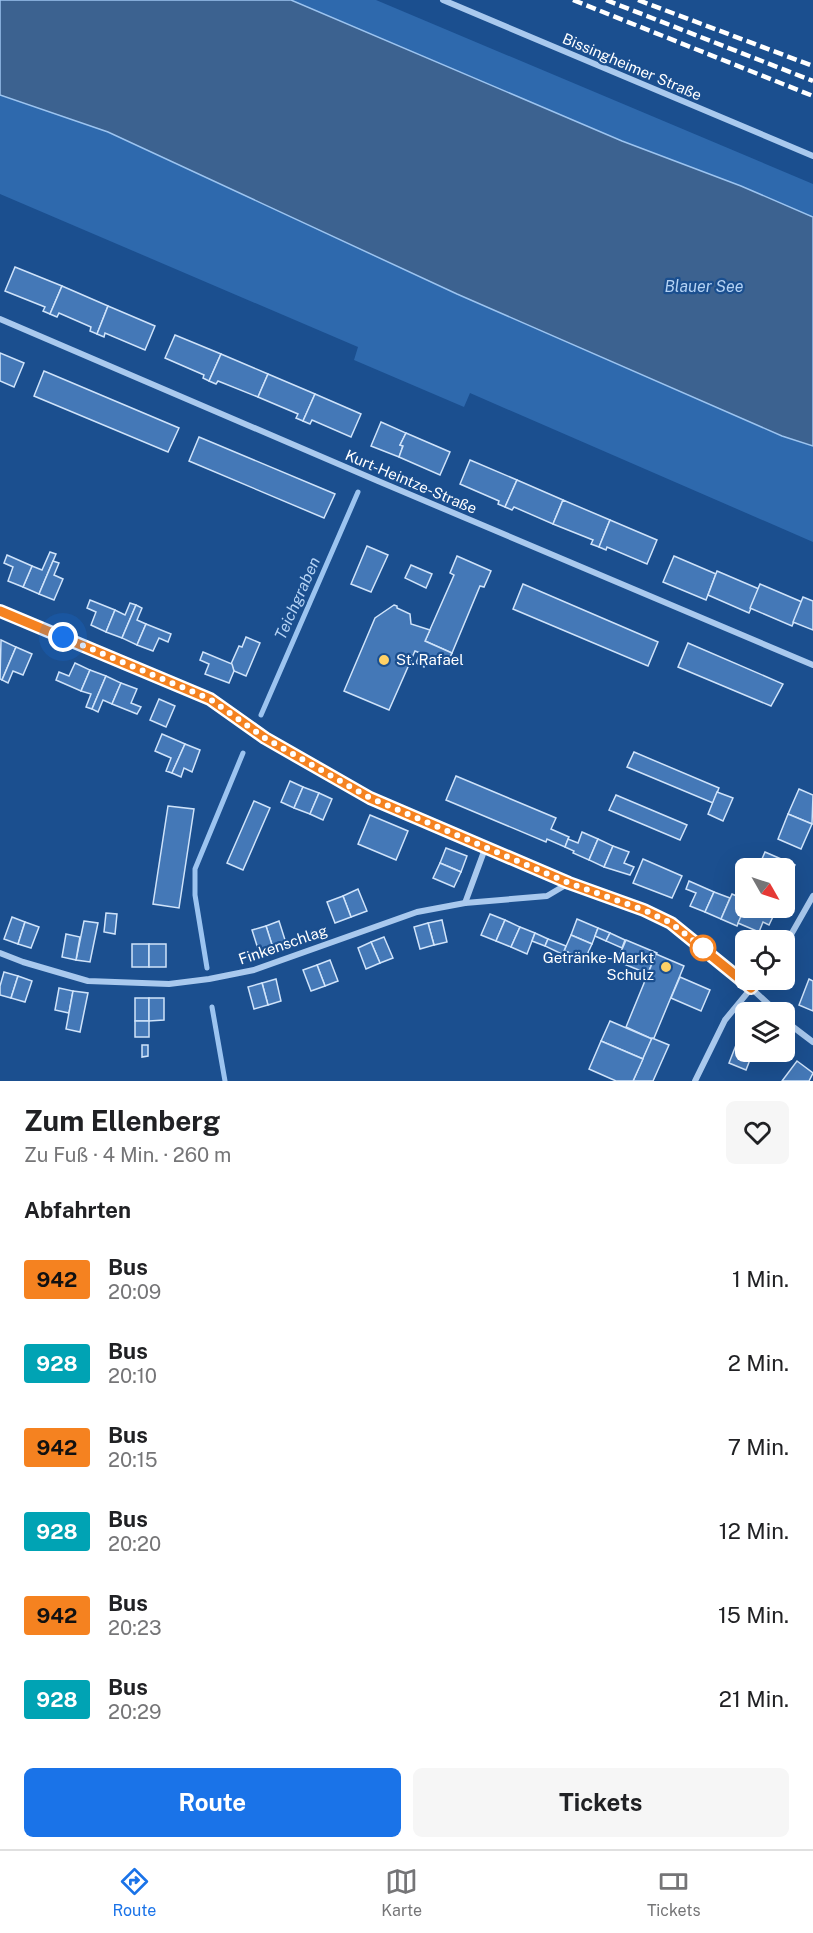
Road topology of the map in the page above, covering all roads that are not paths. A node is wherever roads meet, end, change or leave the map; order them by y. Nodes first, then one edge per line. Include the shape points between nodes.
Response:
1 (442, 0) edge
2 (813, 156) edge
3 (0, 319) edge
4 (0, 611) edge
5 (813, 664) edge
6 (486, 846) junction
7 (569, 883) junction
8 (813, 896) edge
9 (465, 903) junction
10 (795, 930) edge
11 (0, 953) edge
12 (735, 975) edge
13 (749, 990) edge
14 (753, 990) edge
15 (766, 1002) edge
16 (795, 1028) edge
17 (813, 1042) edge
18 (695, 1081) edge

1 - 2 street, Bissingheimer Straße
3 - 5 street, Kurt-Heintze-Straße
4 - 6 street via 210,699 265,738 370,798
6 - 7 street
6 - 9 street
7 - 9 street, Finkenschlag via 547,896
7 - 12 street via 671,923
8 - 10 street
9 - 11 street, Finkenschlag via 417,912 254,970 169,984 88,981
13 - 18 street via 725,1020
14 - 15 street
16 - 17 street

